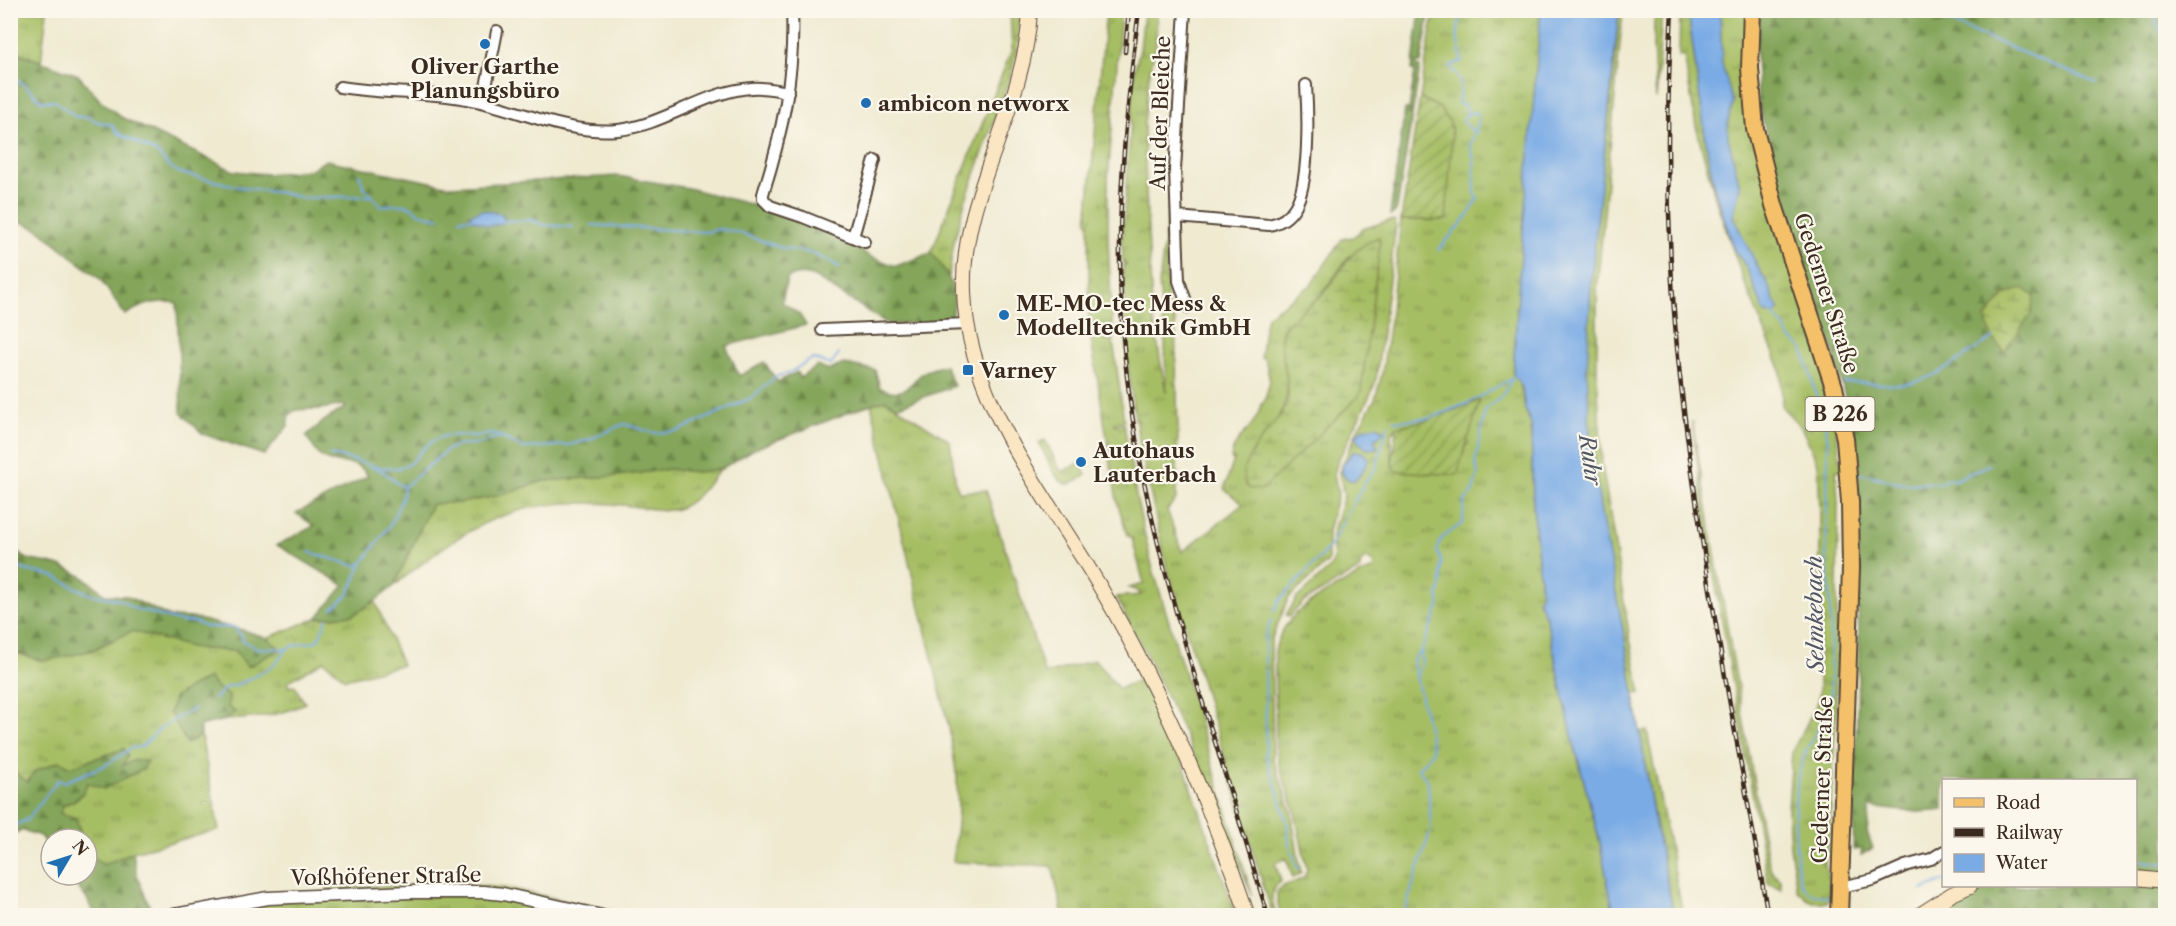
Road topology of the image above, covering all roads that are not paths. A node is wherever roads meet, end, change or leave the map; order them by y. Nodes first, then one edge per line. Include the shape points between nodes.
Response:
1 (792, 10) edge
2 (1030, 10) edge
3 (1185, 10) edge
4 (1753, 11) edge
5 (497, 31) dead end
6 (1306, 86) dead end
7 (340, 87) dead end
8 (788, 92) junction
9 (483, 102) junction
10 (876, 160) dead end
11 (1177, 217) junction
12 (853, 237) junction
13 (865, 242) dead end
14 (1188, 307) dead end
15 (967, 324) junction
16 (822, 330) dead end
17 (1942, 852) edge
18 (2137, 878) edge
19 (2166, 881) edge
20 (1840, 887) junction
21 (1966, 887) edge
22 (169, 915) edge
23 (602, 915) edge
24 (1248, 915) edge
25 (1839, 915) edge
26 (1918, 915) edge

1 - 8 street
2 - 15 main road via 1022,70 967,240 963,273
3 - 11 street, Auf der Bleiche via 1175,145
4 - 20 main road, Gederner Straße / B 226 via 1750,68 1755,129 1774,205 1834,387 1845,439 1851,568
5 - 9 street
6 - 11 street, Auf der Bleiche via 1304,179 1295,209 1281,222 1269,225
7 - 9 street via 430,93
8 - 9 street via 742,89 645,124 606,130 569,127
8 - 12 street via 764,199 779,211
10 - 12 street
11 - 14 street, Auf der Bleiche via 1179,281
12 - 13 street
15 - 16 street
15 - 24 main road via 981,375 1013,447 1100,586 1183,745
17 - 20 street via 1931,860
18 - 19 main road
20 - 25 main road, Gederner Straße / B 226
21 - 26 main road
22 - 23 street, Voßhöfener Straße via 268,898 431,892 503,894

